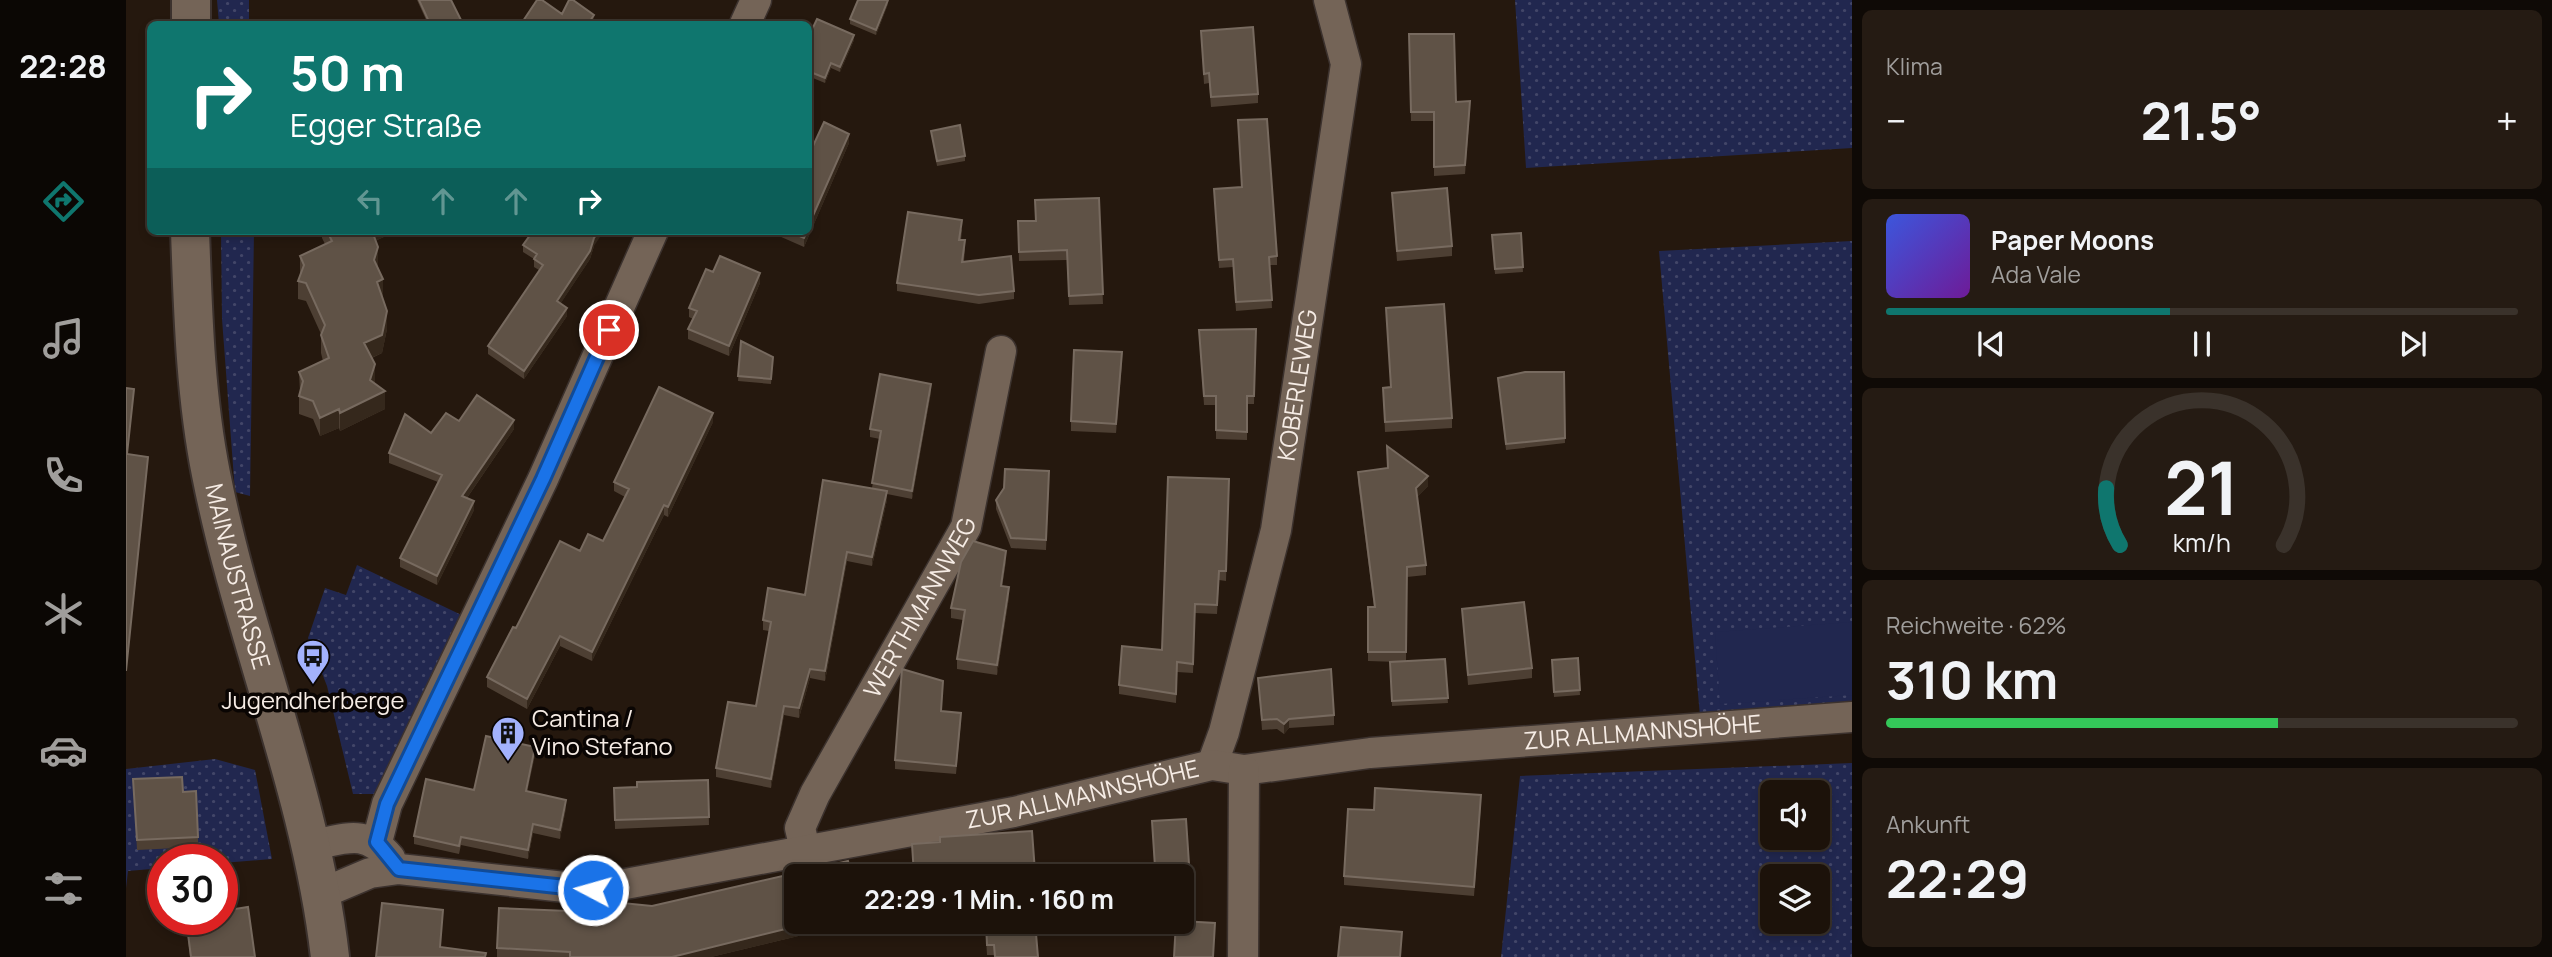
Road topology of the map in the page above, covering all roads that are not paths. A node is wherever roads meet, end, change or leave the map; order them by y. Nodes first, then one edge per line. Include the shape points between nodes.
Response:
1 (191, 0) edge
2 (756, 0) edge
3 (1329, 0) edge
4 (191, 21) edge
5 (746, 21) edge
6 (190, 235) edge
7 (651, 235) edge
8 (1001, 351) dead end
9 (1852, 717) edge
10 (1212, 765) junction
11 (1244, 770) junction
12 (377, 842) junction
13 (312, 845) junction
14 (805, 849) junction
15 (399, 869) junction
16 (323, 893) junction
17 (330, 957) edge
18 (1243, 957) edge

1 - 4 main road
2 - 5 street
3 - 10 street, KOBERLEWEG via 1346,64 1276,530
6 - 13 main road, MAINAUSTRASSE via 193,341 211,473
7 - 12 street via 543,479 387,804
8 - 14 street, WERTHMANNWEG via 965,527 815,793 800,828
9 - 11 street, ZUR ALLMANNSHÖHE via 1370,753
10 - 11 street, ZUR ALLMANNSHÖHE
10 - 14 street, ZUR ALLMANNSHÖHE via 1014,812
11 - 18 street
12 - 13 street via 357,836
12 - 15 street
13 - 16 main road, MAINAUSTRASSE
14 - 15 street, ZUR ALLMANNSHÖHE via 593,890
15 - 16 street, ZUR ALLMANNSHÖHE via 370,873
16 - 17 main road, MAINAUSTRASSE

